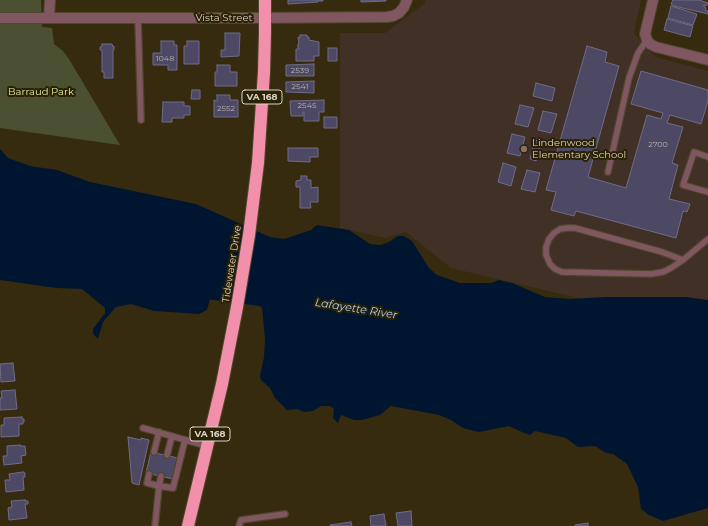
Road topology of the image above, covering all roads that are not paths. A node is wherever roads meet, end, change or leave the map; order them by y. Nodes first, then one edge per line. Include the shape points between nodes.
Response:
1 (50, 0) edge
2 (264, 0) edge
3 (407, 0) edge
4 (653, 0) edge
5 (265, 17) junction
6 (0, 18) edge
7 (49, 18) junction
8 (138, 18) junction
9 (647, 40) junction
10 (708, 60) edge
11 (141, 120) dead end
12 (708, 157) edge
13 (608, 172) dead end
14 (708, 192) edge
15 (708, 239) edge
16 (683, 260) junction
17 (143, 428) dead end
18 (159, 432) junction
19 (172, 436) junction
20 (185, 440) junction
21 (207, 446) junction
22 (154, 452) dead end
23 (167, 455) dead end
24 (149, 474) dead end
25 (161, 476) dead end
26 (159, 486) junction
27 (285, 514) dead end
28 (155, 526) edge
29 (188, 526) edge
30 (239, 526) edge

1 - 7 street
2 - 5 highway, Tidewater Drive / VA 168
3 - 5 street, Vista Street via 399,13 387,17
4 - 9 street via 645,34
5 - 8 street, Vista Street
5 - 21 highway, Tidewater Drive / VA 168 via 264,72 246,260
6 - 7 street, Vista Street
7 - 8 street, Vista Street
8 - 11 lane
9 - 10 street via 656,47
9 - 13 lane via 638,53 630,78
12 - 14 lane via 694,152 683,186
15 - 16 lane
16 - 16 lane via 662,272 651,274 562,272 550,264 546,247 549,239 560,229 575,228
17 - 18 lane
18 - 19 lane
18 - 22 lane
19 - 20 lane
19 - 23 lane
20 - 21 lane
20 - 26 lane via 172,488
21 - 29 highway, Tidewater Drive / VA 168
24 - 26 lane via 147,483
25 - 26 lane
26 - 28 lane
27 - 30 lane via 241,520

